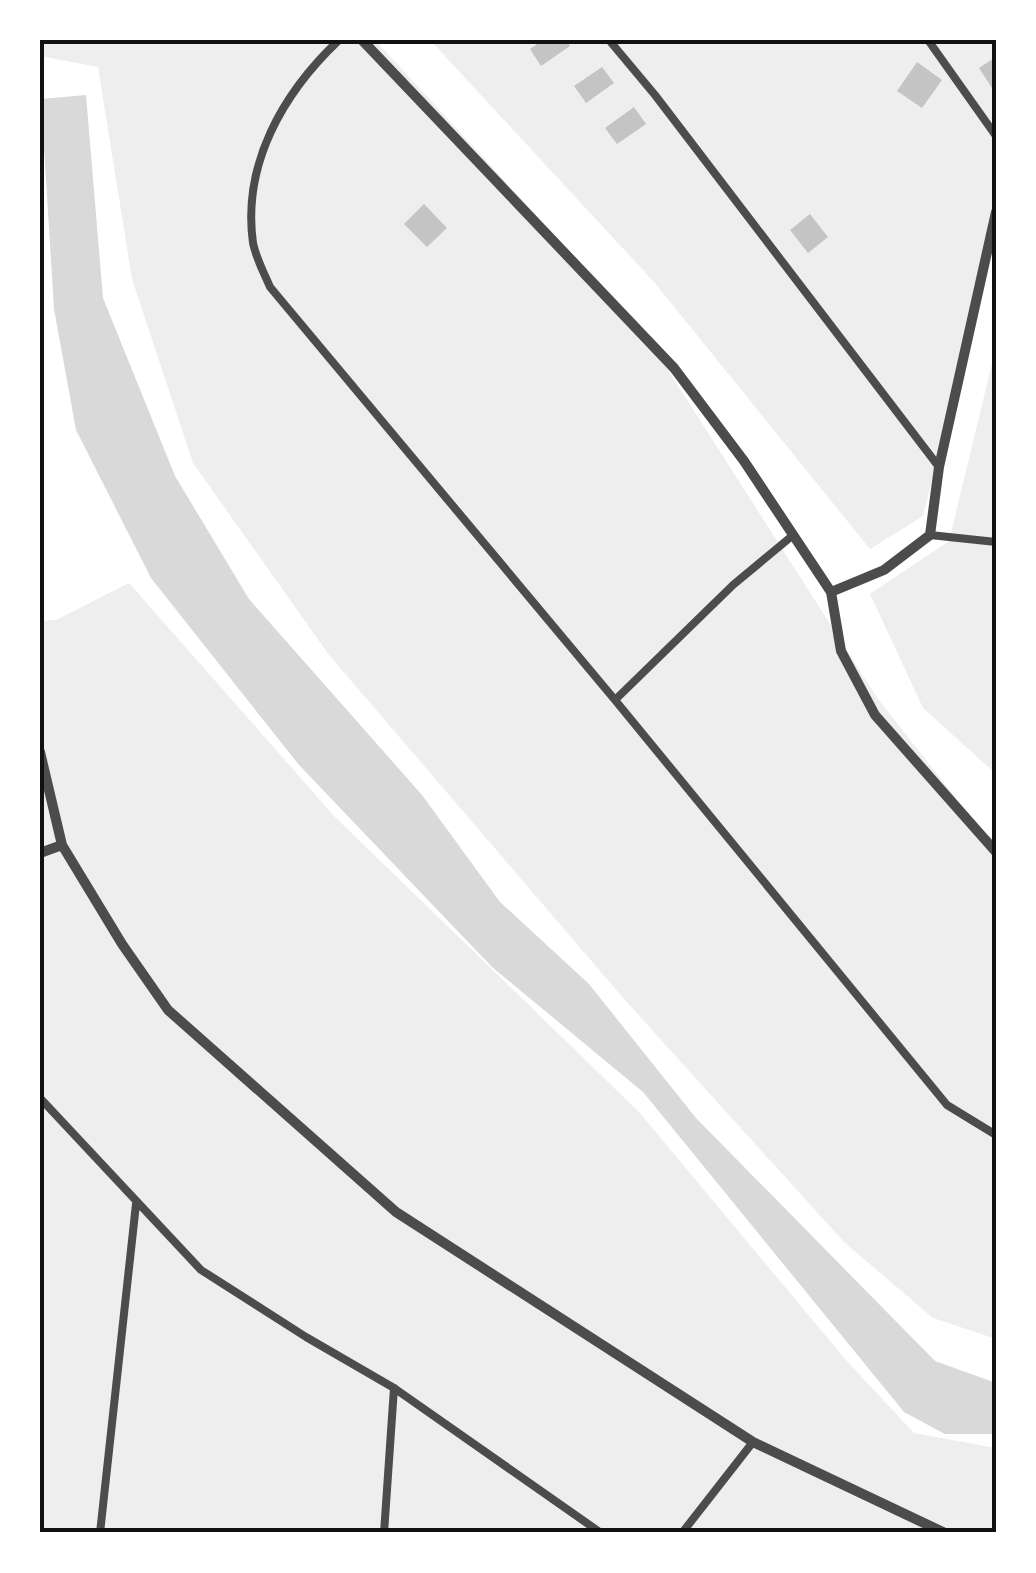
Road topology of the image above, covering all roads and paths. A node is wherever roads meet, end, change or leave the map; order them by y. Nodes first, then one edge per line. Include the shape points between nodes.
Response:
1 (339, 40) edge
2 (362, 40) edge
3 (609, 40) edge
4 (928, 40) edge
5 (996, 136) edge
6 (996, 212) edge
7 (939, 467) junction
8 (930, 534) junction
9 (792, 536) junction
10 (996, 542) edge
11 (831, 592) junction
12 (615, 700) junction
13 (40, 752) edge
14 (62, 846) junction
15 (40, 852) edge
16 (996, 852) edge
17 (40, 1098) edge
18 (996, 1135) edge
19 (136, 1204) junction
20 (394, 1388) junction
21 (753, 1442) junction
22 (100, 1533) edge
23 (384, 1533) edge
24 (601, 1533) edge
25 (682, 1533) edge
26 (945, 1533) edge

1 - 12 lane via 272,125 258,161 254,246 270,288
2 - 9 street via 674,368
3 - 7 lane
4 - 5 lane
6 - 7 street
7 - 8 street
8 - 10 lane
8 - 11 street via 884,570
9 - 11 street
9 - 12 lane
11 - 16 street via 841,651 875,715
12 - 18 lane via 947,1105
13 - 14 street
14 - 15 street
14 - 21 street via 168,1010 396,1212
17 - 19 lane
19 - 20 lane via 201,1270
19 - 22 lane
20 - 23 lane
20 - 24 lane
21 - 25 lane
21 - 26 street

